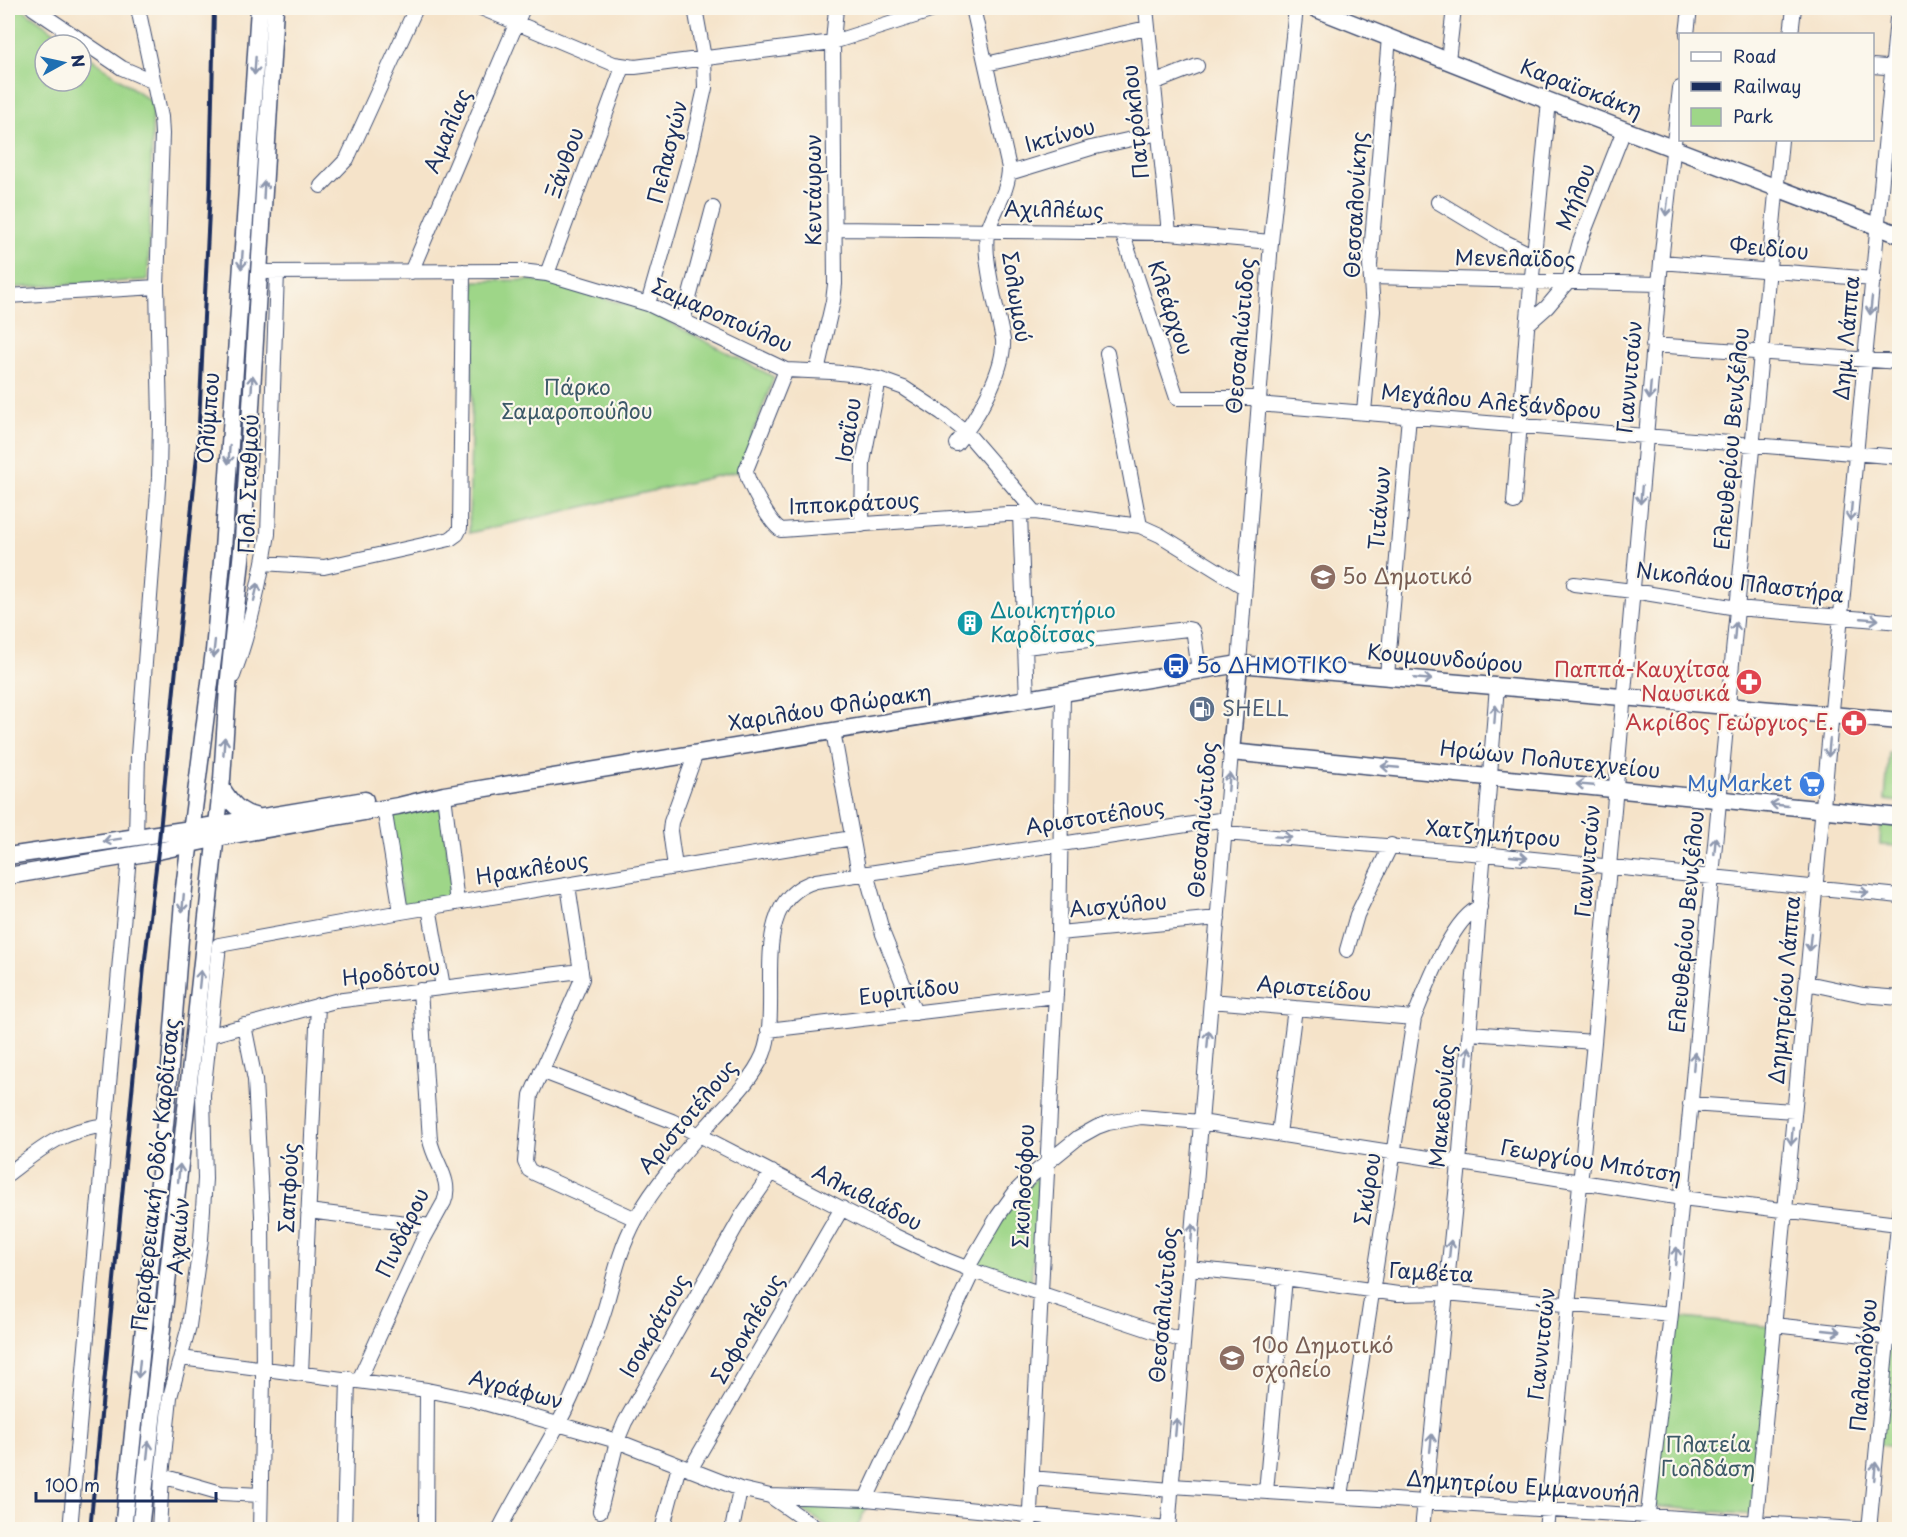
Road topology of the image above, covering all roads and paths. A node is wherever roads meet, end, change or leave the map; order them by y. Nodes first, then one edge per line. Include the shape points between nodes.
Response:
1 (33, 8) edge
2 (138, 8) edge
3 (259, 8) edge
4 (275, 8) edge
5 (416, 8) edge
6 (481, 8) edge
7 (523, 8) edge
8 (695, 8) edge
9 (836, 8) edge
10 (940, 8) edge
11 (973, 8) edge
12 (1146, 8) edge
13 (1296, 8) edge
14 (1314, 8) edge
15 (1454, 8) edge
16 (1690, 8) edge
17 (1794, 8) edge
18 (1898, 8) edge
19 (516, 24) junction
20 (1147, 28) junction
21 (1687, 33) edge
22 (1791, 33) edge
23 (1389, 37) junction
24 (834, 42) junction
25 (704, 58) junction
26 (1448, 60) junction
27 (986, 64) junction
28 (1197, 66) dead end
29 (1874, 66) edge
30 (623, 67) junction
31 (1896, 68) edge
32 (153, 81) junction
33 (1153, 83) junction
34 (1679, 97) edge
35 (1549, 101) junction
36 (1624, 130) junction
37 (1159, 133) junction
38 (1781, 141) edge
39 (1673, 149) junction
40 (1009, 173) junction
41 (321, 186) dead end
42 (1777, 188) junction
43 (1438, 202) dead end
44 (713, 208) dead end
45 (1878, 226) junction
46 (836, 229) junction
47 (988, 230) junction
48 (1122, 232) junction
49 (1168, 233) junction
50 (1899, 235) edge
51 (1271, 242) junction
52 (1534, 256) junction
53 (1660, 262) junction
54 (1769, 270) junction
55 (463, 271) junction
56 (259, 272) junction
57 (277, 272) junction
58 (411, 272) junction
59 (547, 274) junction
60 (1371, 276) junction
61 (1874, 279) junction
62 (1532, 280) junction
63 (1569, 281) junction
64 (1659, 284) junction
65 (157, 287) junction
66 (8, 296) edge
67 (648, 304) junction
68 (683, 321) junction
69 (1528, 325) junction
70 (1653, 345) junction
71 (1107, 353) dead end
72 (1761, 353) junction
73 (1866, 360) junction
74 (1899, 362) edge
75 (786, 370) junction
76 (817, 371) junction
77 (879, 379) junction
78 (1177, 398) joint
79 (1258, 401) junction
80 (1364, 412) junction
81 (1409, 416) junction
82 (1521, 426) junction
83 (966, 432) junction
84 (1646, 437) junction
85 (956, 444) dead end
86 (1752, 445) junction
87 (1857, 454) junction
88 (1899, 457) edge
89 (1514, 502) dead end
90 (1035, 512) junction
91 (1020, 514) junction
92 (862, 525) junction
93 (1140, 526) junction
94 (263, 563) junction
95 (1574, 584) dead end
96 (1244, 587) junction
97 (1633, 591) junction
98 (1737, 608) junction
99 (1841, 617) junction
100 (1899, 622) edge
101 (1025, 647) junction
102 (1239, 664) junction
103 (1199, 670) junction
104 (1387, 676) junction
105 (1497, 686) junction
106 (228, 688) junction
107 (1063, 693) junction
108 (1623, 697) junction
109 (1027, 699) junction
110 (1728, 706) junction
111 (1832, 715) junction
112 (1899, 721) edge
113 (833, 731) junction
114 (1231, 752) junction
115 (696, 753) junction
116 (1491, 777) junction
117 (221, 787) junction
118 (1614, 788) junction
119 (436, 796) junction
120 (1719, 799) junction
121 (384, 808) junction
122 (1823, 809) junction
123 (1899, 816) edge
124 (259, 818) junction
125 (1225, 826) junction
126 (215, 832) junction
127 (136, 837) junction
128 (190, 837) junction
129 (852, 838) junction
130 (1061, 844) junction
131 (1391, 845) junction
132 (1484, 854) junction
133 (8, 856) edge
134 (129, 856) junction
135 (1608, 866) junction
136 (675, 867) junction
137 (863, 874) junction
138 (8, 876) edge
139 (1712, 877) junction
140 (568, 885) junction
141 (1816, 887) junction
142 (1899, 896) edge
143 (457, 903) junction
144 (1480, 907) junction
145 (429, 908) junction
146 (401, 912) junction
147 (1218, 918) junction
148 (1059, 933) junction
149 (219, 945) joint
150 (1347, 950) dead end
151 (581, 971) junction
152 (1807, 983) junction
153 (443, 987) junction
154 (420, 990) junction
155 (1056, 996) junction
156 (1899, 998) edge
157 (1211, 1001) junction
158 (318, 1005) junction
159 (1295, 1008) junction
160 (915, 1013) junction
161 (1414, 1018) junction
162 (244, 1025) junction
163 (768, 1030) junction
164 (1470, 1033) junction
165 (211, 1035) junction
166 (1594, 1042) junction
167 (541, 1071) junction
168 (1690, 1104) junction
169 (1794, 1112) junction
170 (1201, 1122) junction
171 (106, 1125) junction
172 (700, 1134) junction
173 (1279, 1134) junction
174 (1395, 1153) junction
175 (1046, 1163) junction
176 (1459, 1164) junction
177 (772, 1172) junction
178 (8, 1174) edge
179 (1580, 1182) junction
180 (1682, 1197) junction
181 (1899, 1205) edge
182 (842, 1208) junction
183 (1785, 1210) junction
184 (308, 1211) junction
185 (636, 1219) junction
186 (1898, 1224) junction
187 (431, 1226) junction
188 (1190, 1268) junction
189 (970, 1270) junction
190 (1285, 1278) junction
191 (1374, 1291) junction
192 (1040, 1293) junction
193 (1446, 1293) junction
194 (1567, 1304) junction
195 (1671, 1314) junction
196 (1774, 1325) junction
197 (1893, 1338) edge
198 (1183, 1341) junction
199 (181, 1358) junction
200 (263, 1368) junction
201 (301, 1373) junction
202 (353, 1379) junction
203 (427, 1390) junction
204 (558, 1424) junction
205 (616, 1441) junction
206 (685, 1468) junction
207 (162, 1476) junction
208 (1031, 1478) junction
209 (1171, 1488) junction
210 (740, 1489) junction
211 (1266, 1492) junction
212 (260, 1495) junction
213 (770, 1496) junction
214 (1341, 1496) junction
215 (866, 1499) junction
216 (1425, 1502) junction
217 (1548, 1509) junction
218 (600, 1511) dead end
219 (1030, 1514) junction
220 (1647, 1523) edge
221 (1755, 1526) edge
222 (814, 1528) edge
223 (1168, 1529) edge
224 (70, 1530) edge
225 (123, 1530) edge
226 (140, 1530) edge
227 (159, 1530) edge
228 (260, 1530) edge
229 (344, 1530) edge
230 (426, 1530) edge
231 (499, 1530) edge
232 (662, 1530) edge
233 (732, 1530) edge
234 (1029, 1530) edge
235 (1422, 1530) edge
236 (1546, 1530) edge
237 (1870, 1530) edge

1 - 32 street via 122,68
2 - 32 street
3 -> 128 main road, Ολύμπου via 222,561
56 -> 4 main road, Ολύμπου
5 - 41 street via 347,159
6 - 19 street
7 - 19 street, Αμαλίας
8 - 25 street, Πελασγών
9 - 24 street, Κεντάυρων
10 - 24 street
11 - 27 street
12 - 20 street, Πατρόκλου
13 - 51 street, Θεσσαλιώτιδος
14 - 23 main road, Καραϊσκάκη
15 - 26 street
16 - 21 street
17 - 22 street
18 - 31 street
19 - 30 street
19 - 58 street, Αμαλίας
20 - 27 street
20 - 33 street, Πατρόκλου
23 - 26 main road, Καραϊσκάκη
23 - 60 street, Θεσσαλονίκης
24 - 25 street
24 - 46 street, Κεντάυρων
25 - 30 street
25 - 67 street, Πελασγών via 705,88 699,117
26 - 35 main road, Καραϊσκάκη
27 - 40 street
28 - 33 street
29 - 31 street
30 - 59 street, Ξάνθου
31 - 45 street
32 - 65 street via 162,134
33 - 37 street, Πατρόκλου
34 - 39 street, Γιαννιτσών
35 - 36 main road, Καραϊσκάκη
35 - 52 street
36 - 39 main road, Καραϊσκάκη
36 - 63 street, Μήλου via 1580,242
37 - 40 street, Ικτίνου
37 - 49 street, Πατρόκλου
38 - 42 street, Ελευθερίου Βενιζέλου
39 - 42 main road, Καραϊσκάκη
39 -> 53 street, Γιαννιτσών
40 - 47 street, Σολωμού
42 - 45 main road, Καραϊσκάκη
42 - 54 street, Ελευθερίου Βενιζέλου
43 - 52 street
44 - 68 street
45 - 50 main road, Καραϊσκάκη
45 - 61 street, Δημ. Λάππα
46 - 47 street, Αχιλλέως
46 - 76 street, Κεντάυρων via 834,292
47 - 48 street, Αχιλλέως
47 - 83 street, Σολωμού via 986,248 1004,353
48 - 49 street, Αχιλλέως
48 - 78 street, Κλεάρχου
49 - 51 street, Αχιλλέως
51 - 79 street, Θεσσαλιώτιδος
52 - 62 street
53 - 54 street, Φειδίου
53 - 64 street, Γιαννιτσών
54 - 61 street, Φειδίου
54 - 72 street, Ελευθερίου Βενιζέλου
55 - 58 street, Σαμαροπούλου
55 - 59 street, Σαμαροπούλου
55 - 94 street, Πολ. Σταθμού via 457,534 450,539 324,567
56 - 57 street, Σαμαροπούλου
106 -> 56 main road, Ολύμπου via 243,540
57 - 58 street, Σαμαροπούλου
57 - 94 street, Πολ. Σταθμού via 268,534
59 - 67 street, Σαμαροπούλου
60 - 62 street, Μενελαϊδος
60 - 80 street, Θεσσαλονίκης via 1373,310
61 -> 73 street, Δημ. Λάππα
62 - 63 street, Μενελαϊδος
62 - 69 street
63 - 64 street, Μενελαϊδος
63 - 69 street
64 - 70 street, Γιαννιτσών
65 - 66 street
65 - 127 street via 159,478 139,743
67 - 68 street, Σαμαροπούλου
68 - 75 street, Σαμαροπούλου
69 - 82 street
70 - 72 street
70 -> 84 street, Γιαννιτσών
71 - 93 street
72 - 73 street
72 - 86 street, Ελευθερίου Βενιζέλου
73 - 74 street
73 - 87 street, Δημ. Λάππα
75 - 76 street, Σαμαροπούλου
75 - 92 street, Ιπποκράτους via 746,470 747,478 781,530
76 - 77 street, Σαμαροπούλου
77 - 83 street, Σαμαροπούλου via 911,392
77 - 92 street, Ισαΐου via 863,462
78 - 79 street, Μεγάλου Αλεξάνδρου
79 - 80 street, Μεγάλου Αλεξάνδρου
79 - 96 street, Θεσσαλιώτιδος
80 - 81 street, Μεγάλου Αλεξάνδρου
81 - 82 street, Μεγάλου Αλεξάνδρου
81 - 104 street, Τιτάνων
82 - 84 street, Μεγάλου Αλεξάνδρου
82 - 89 street
83 - 85 street, Σολωμού
83 - 90 street, Σαμαροπούλου
84 - 86 street, Μεγάλου Αλεξάνδρου
84 -> 97 street, Γιαννιτσών
86 - 87 street, Μεγάλου Αλεξάνδρου
86 - 98 street, Ελευθερίου Βενιζέλου
87 - 88 street, Μεγάλου Αλεξάνδρου
87 -> 99 street, Δημητρίου Λάππα
90 - 91 street, Ιπποκράτους
90 - 93 street
91 - 92 street, Ιπποκράτους
91 - 101 street
93 - 96 street
106 -> 94 street via 243,649
95 - 97 street, Νικολάου Πλαστήρα
96 - 102 street, Θεσσαλιώτιδος
97 - 98 street, Νικολάου Πλαστήρα
97 - 108 street, Γιαννιτσών
98 - 99 street, Νικολάου Πλαστήρα
110 -> 98 street, Ελευθερίου Βενιζέλου
99 -> 100 street, Νικολάου Πλαστήρα
99 - 111 street, Δημητρίου Λάππα
101 - 103 street via 1188,628 1194,635
101 - 109 street
102 - 103 main road, Χαριλάου Φλώρακη
102 - 104 main road, Κουμουνδούρου
102 - 114 main road, Θεσσαλιώτιδος
103 - 107 main road, Χαριλάου Φλώρακη
104 -> 105 main road, Κουμουνδούρου
105 - 108 main road, Κουμουνδούρου
116 -> 105 street, Μακεδονίας
117 -> 106 main road, Ολύμπου
107 - 109 main road, Χαριλάου Φλώρακη
107 - 130 street, Σκυλοσόφου
108 - 110 main road, Κουμουνδούρου
108 - 118 street, Γιαννιτσών
109 - 113 main road, Χαριλάου Φλώρακη
110 - 111 main road, Κουμουνδούρου
110 - 120 street, Ελευθερίου Βενιζέλου
111 - 112 main road, Κουμουνδούρου
111 -> 122 street, Δημητρίου Λάππα
113 - 115 main road, Χαριλάου Φλώρακη
113 - 129 street
116 -> 114 main road, Ηρώων Πολυτεχνείου
125 -> 114 street, Θεσσαλιώτιδος
115 - 119 main road, Χαριλάου Φλώρακη
115 - 136 street via 671,822
118 -> 116 main road, Ηρώων Πολυτεχνείου
116 - 132 street, Μακεδονίας
117 - 124 main road via 236,808
117 - 126 main road, Ολύμπου
118 - 120 main road, Ηρώων Πολυτεχνείου
118 - 135 street, Γιαννιτσών
119 - 121 main road, Χαριλάου Φλώρακη
119 - 124 main road, Χαριλάου Φλώρακη via 398,795
119 - 143 street
122 -> 120 main road, Ηρώων Πολυτεχνείου
139 -> 120 street, Ελευθερίου Βενιζέλου
121 - 126 main road, Χαριλάου Φλώρακη
121 - 146 street
122 - 123 main road, Ηρώων Πολυτεχνείου
122 - 141 street, Δημητρίου Λάππα
124 - 126 main road, Χαριλάου Φλώρακη
125 - 130 street, Αριστοτέλους
125 -> 131 street, Χατζημήτρου
125 - 147 street, Θεσσαλιώτιδος
126 - 128 main road
226 -> 126 main road, Περιφερειακή Οδός Καρδίτσας
127 - 128 main road
127 -> 133 main road
128 - 134 main road
128 -> 225 main road, Περιφερειακή Οδός Καρδίτσας
129 - 136 street, Ηρακλέους
129 - 137 street
130 - 137 street, Αριστοτέλους
130 - 148 street, Σκυλοσόφου
131 - 132 street, Χατζημήτρου
131 - 150 street via 1357,915
132 -> 135 street, Χατζημήτρου
132 - 144 street, Μακεδονίας
134 - 138 main road
134 - 171 street
135 - 139 street, Χατζημήτρου
135 - 166 street, Γιαννιτσών
136 - 140 street, Ηρακλέους
137 - 160 street via 882,934
137 - 163 street, Αριστοτέλους via 808,884 781,908 772,943
139 - 141 street, Χατζημήτρου
168 -> 139 street, Ελευθερίου Βενιζέλου
140 - 143 street, Ηρακλέους
140 - 151 street
141 -> 142 street, Χατζημήτρου
141 -> 152 street, Δημητρίου Λάππα
143 - 145 street, Ηρακλέους
144 - 161 street, Σκύρου via 1464,920 1441,954
144 - 164 street, Μακεδονίας
145 - 146 street, Ηρακλέους
145 - 153 street
146 - 149 street, Ηρακλέους
147 - 148 street, Αισχύλου
147 - 157 street, Θεσσαλιώτιδος
148 - 155 street, Σκυλοσόφου
149 - 165 street, Αχαιών
151 - 153 street, Ηροδότου
151 - 167 street via 581,981
152 - 156 street
152 - 169 street, Δημητρίου Λάππα
153 - 154 street, Ηροδότου
154 - 158 street, Ηροδότου
154 - 187 street, Πινδάρου via 430,1140 447,1188
155 - 160 street, Ευριπίδου
155 - 175 street, Σκυλοσόφου
157 - 159 street, Αριστείδου
170 -> 157 street, Θεσσαλιώτιδος
158 - 162 street, Ηροδότου
158 - 184 street, Σαπφούς
159 - 161 street, Αριστείδου
159 - 173 street
160 - 163 street, Ευριπίδου
161 - 174 street, Σκύρου
162 - 165 street, Ηροδότου
162 - 200 street via 257,1105
163 - 172 street, Αριστοτέλους via 756,1068
164 - 166 street
176 -> 164 street, Μακεδονίας
165 - 199 street, Αχαιών via 203,1095 205,1179 201,1239
166 - 179 street, Γιαννιτσών
167 - 172 street, Αλκιβιάδου
167 - 185 street via 529,1104 525,1159 529,1170
168 - 169 street
168 - 180 street, Ελευθερίου Βενιζέλου
169 -> 183 street, Δημητρίου Λάππα
170 - 173 street, Γεωργίου Μπότση
170 - 175 street, Γεωργίου Μπότση via 1141,1117 1108,1123 1079,1137
188 -> 170 street, Θεσσαλιώτιδος
171 - 178 street via 60,1137
171 - 224 street
172 - 177 street, Αλκιβιάδου
172 - 185 street, Αριστοτέλους
173 - 174 street, Γεωργίου Μπότση
174 - 176 street, Γεωργίου Μπότση
174 - 191 street, Σκύρου
175 - 189 street, Γεωργίου Μπότση via 1004,1207
175 - 192 street, Σκυλοσόφου
176 - 179 street, Γεωργίου Μπότση
193 -> 176 street, Μακεδονίας
177 - 182 street, Αλκιβιάδου
177 - 205 street, Ισοκράτους via 743,1214
179 - 180 street, Γεωργίου Μπότση
179 - 194 street, Γιαννιτσών
180 - 183 street, Γεωργίου Μπότση
195 -> 180 street, Ελευθερίου Βενιζέλου
181 - 186 street, Παλαιολόγου
182 - 189 street, Αλκιβιάδου
182 - 206 street, Σοφοκλέους
183 - 186 street, Γεωργίου Μπότση
183 - 196 street, Δημητρίου Λάππα
184 - 187 street
184 - 201 street, Σαπφούς
185 - 204 street, Αριστοτέλους via 580,1378
186 - 197 street, Παλαιολόγου
187 - 202 street, Πινδάρου
188 - 190 street, Γαμβέτα
188 - 198 street, Θεσσαλιώτιδος
189 - 192 street, Αλκιβιάδου
189 - 215 street, Γεωργίου Μπότση
190 - 191 street, Γαμβέτα
190 - 211 street
191 - 193 street, Γαμβέτα
191 - 214 street, Σκύρου
192 - 198 street, Αλκιβιάδου
192 - 208 street, Σκυλοσόφου
193 - 194 street, Γαμβέτα
216 -> 193 street, Μακεδονίας
194 - 195 street, Γαμβέτα
194 - 217 street, Γιαννιτσών
195 - 220 street, Ελευθερίου Βενιζέλου
196 -> 197 street
196 - 221 street, Δημητρίου Λάππα
237 -> 197 street, Παλαιολόγου
209 -> 198 street, Θεσσαλιώτιδος
199 - 200 street, Αγράφων
199 - 207 street, Αχαιών via 170,1397
200 - 201 street, Αγράφων
200 - 212 street
201 - 202 street, Αγράφων
202 - 203 street, Αγράφων
202 - 229 street
203 - 204 street, Αγράφων
203 - 230 street
204 - 205 street, Αγράφων
204 - 231 street, Αριστοτέλους
205 - 206 street, Αγράφων
205 - 218 street, Ισοκράτους
206 - 210 street, Αγράφων
206 - 232 street, Σοφοκλέους
207 - 212 street via 221,1493
207 - 227 street, Αχαιών
208 - 209 street, Δημητρίου Εμμανουήλ
208 - 219 street, Σκυλοσόφου
209 - 211 street, Δημητρίου Εμμανουήλ
209 - 223 street, Θεσσαλιώτιδος
210 - 213 street, Αγράφων
210 - 233 street
211 - 214 street, Δημητρίου Εμμανουήλ
212 - 228 street
213 - 215 street
213 - 222 street, Αγράφων
214 - 216 street, Δημητρίου Εμμανουήλ
215 - 219 street
216 - 217 street, Δημητρίου Εμμανουήλ
216 - 235 street, Μακεδονίας
217 - 220 street, Δημητρίου Εμμανουήλ
217 - 236 street, Γιαννιτσών
219 - 223 street
219 - 234 street, Σκυλοσόφου
220 - 221 street, Δημητρίου Εμμανουήλ
221 - 237 street, Δημητρίου Εμμανουήλ

